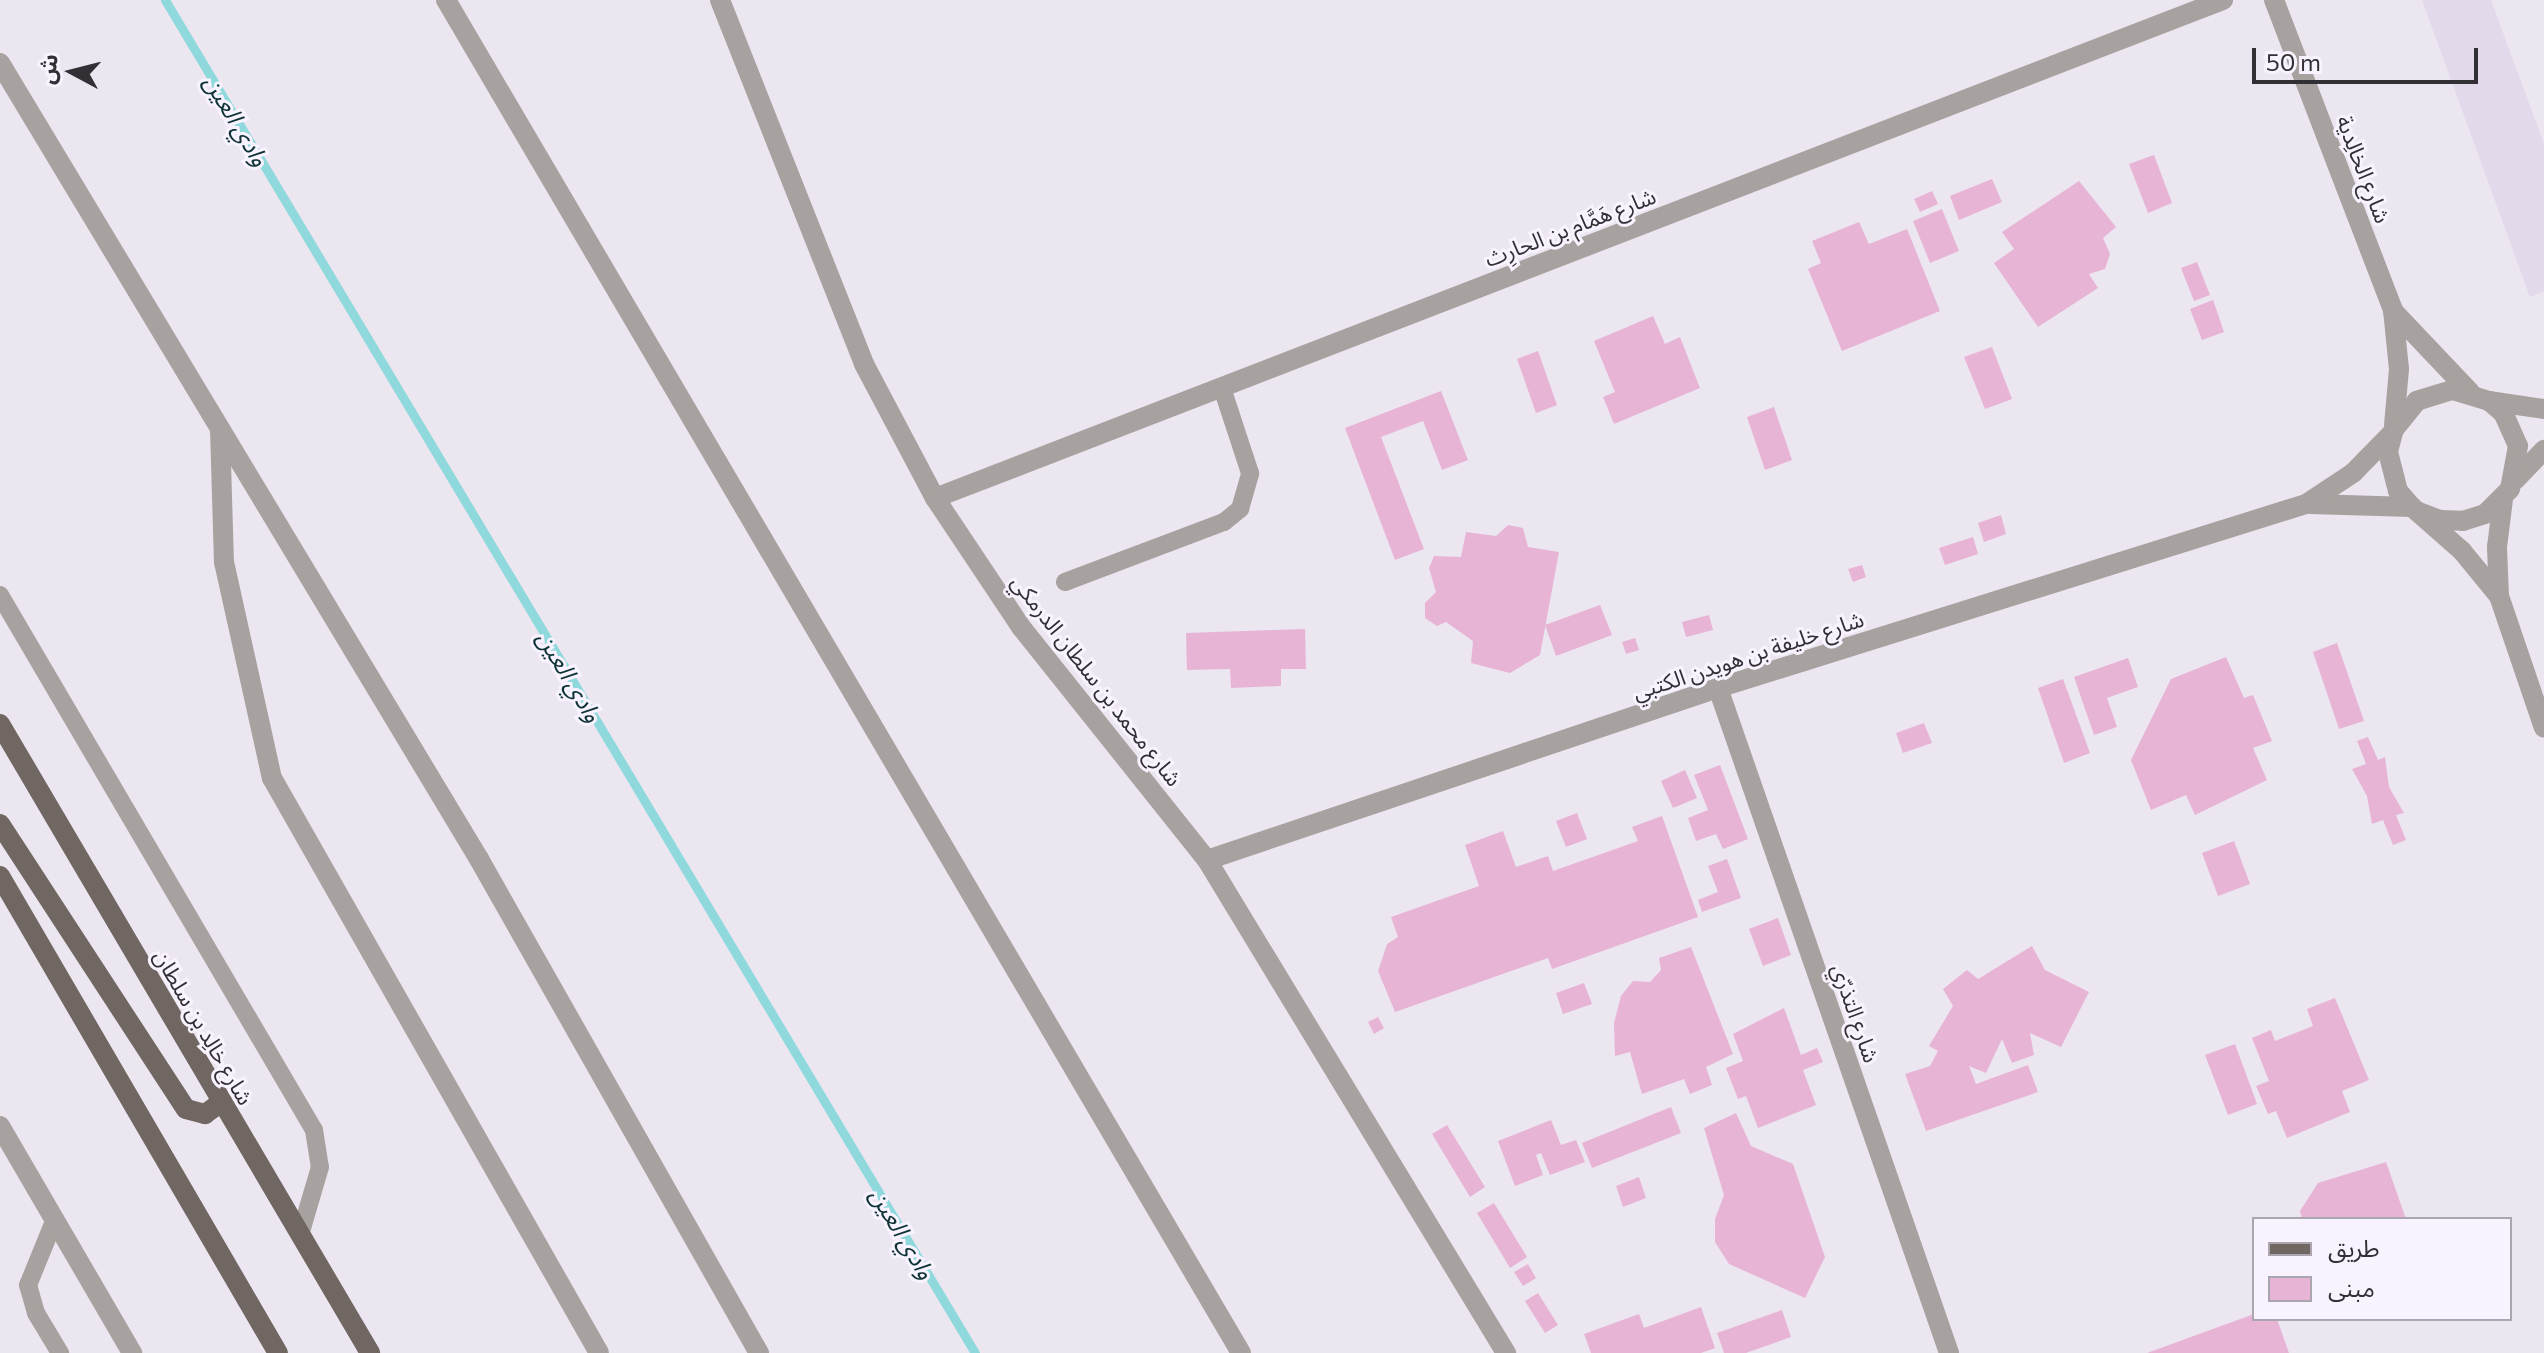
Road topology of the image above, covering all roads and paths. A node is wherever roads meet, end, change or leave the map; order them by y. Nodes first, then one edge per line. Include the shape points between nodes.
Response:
1 (446, 0) edge
2 (720, 0) edge
3 (2223, 0) edge
4 (2274, 0) edge
5 (0, 63) edge
6 (2393, 310) junction
7 (1222, 388) junction
8 (2479, 397) junction
9 (2544, 409) edge
10 (220, 425) junction
11 (2393, 431) junction
12 (2544, 450) edge
13 (2508, 491) junction
14 (935, 498) junction
15 (2306, 504) junction
16 (2415, 509) junction
17 (1065, 582) dead end
18 (0, 595) edge
19 (2499, 596) junction
20 (1718, 688) junction
21 (0, 724) edge
22 (2544, 728) edge
23 (0, 824) edge
24 (1207, 860) junction
25 (0, 876) edge
26 (220, 1103) junction
27 (0, 1126) edge
28 (55, 1219) junction
29 (300, 1235) junction
30 (60, 1353) edge
31 (132, 1353) edge
32 (278, 1353) edge
33 (370, 1353) edge
34 (599, 1353) edge
35 (759, 1353) edge
36 (1241, 1353) edge
37 (1506, 1353) edge
38 (1949, 1353) edge

1 - 36 street
2 - 14 street, شارع محمد بن سلطان الدرمكي via 852,336
3 - 7 street, شارع هَمَّام بن الحارِث
4 - 6 street, شارع الخالِدية
5 - 10 street
6 - 8 street, شارع الخالِدية
6 - 11 street, شارع الخالِدية via 2399,369
7 - 14 street, شارع هَمَّام بن الحارِث
7 - 17 lane via 1250,473 1240,509 1224,522
8 - 9 street
8 - 11 street via 2452,390 2417,401
8 - 13 street via 2503,413 2518,446
10 - 34 street via 224,562 272,778
10 - 35 street via 479,859
11 - 15 street, شارع خليفة بن هويدن الكتبي via 2353,473
11 - 16 street via 2390,473
12 - 13 street
13 - 16 street via 2485,514 2463,521 2440,520
13 - 19 street
14 - 24 street, شارع محمد بن سلطان الدرمكي via 1021,627
15 - 16 street, شارع خليفة بن هويدن الكتبي
15 - 20 street, شارع خليفة بن هويدن الكتبي
16 - 19 street
18 - 29 lane via 314,1130 320,1167
19 - 22 street
20 - 24 street, شارع خليفة بن هويدن الكتبي
20 - 38 street, شارع التذرّي
21 - 26 main road, شارع خالِد بن سلطان
23 - 26 main road via 186,1109 205,1114
24 - 37 street, شارع محمد بن سلطان الدرمكي
25 - 32 main road
26 - 29 main road, شارع خالِد بن سلطان
27 - 28 street
28 - 30 lane via 35,1255 28,1285 36,1313
28 - 31 street
29 - 33 main road, شارع خالِد بن سلطان

